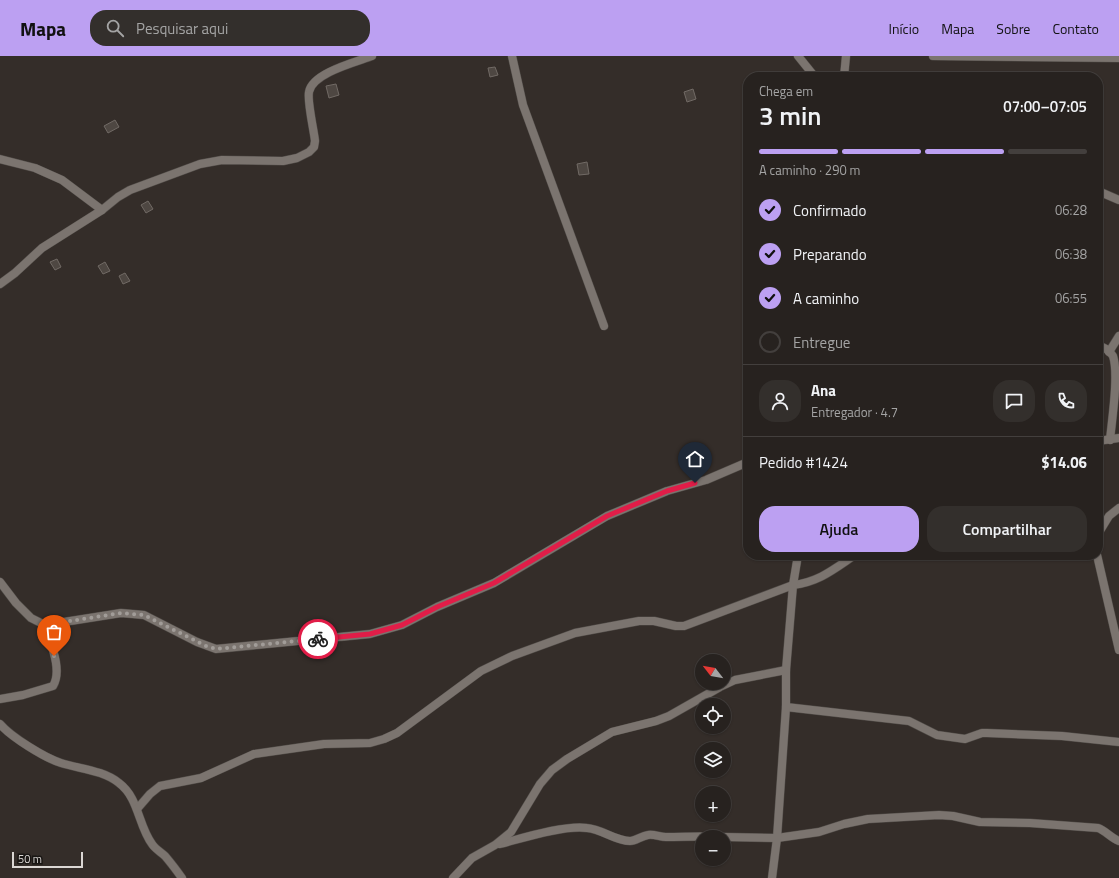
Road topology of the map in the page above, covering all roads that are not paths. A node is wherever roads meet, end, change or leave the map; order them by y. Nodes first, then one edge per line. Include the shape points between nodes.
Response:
1 (372, 56) edge
2 (512, 56) edge
3 (798, 56) edge
4 (846, 56) edge
5 (933, 56) edge
6 (1119, 58) edge
7 (811, 72) edge
8 (844, 72) edge
9 (0, 159) edge
10 (1103, 193) edge
11 (1119, 200) edge
12 (102, 210) junction
13 (0, 284) edge
14 (604, 326) dead end
15 (1119, 336) edge
16 (1103, 349) edge
17 (1109, 352) junction
18 (1119, 438) edge
19 (1110, 440) junction
20 (1103, 441) edge
21 (743, 464) edge
22 (1119, 508) edge
23 (1103, 526) edge
24 (797, 560) edge
25 (847, 560) edge
26 (1098, 560) edge
27 (0, 582) edge
28 (793, 585) junction
29 (45, 625) junction
30 (1119, 650) edge
31 (786, 670) junction
32 (0, 699) edge
33 (786, 707) junction
34 (0, 724) edge
35 (1119, 742) edge
36 (137, 809) junction
37 (695, 836) edge
38 (731, 837) edge
39 (777, 838) junction
40 (1119, 841) edge
41 (495, 845) junction
42 (182, 878) edge
43 (453, 878) edge
44 (772, 878) edge

1 - 12 street via 338,68 311,85 308,93 315,141 309,152 283,161 222,160 200,164 130,190
2 - 14 street via 523,105
3 - 7 street
4 - 8 street
5 - 6 street
9 - 12 street via 35,168 62,180
10 - 11 street
12 - 13 street via 42,248
15 - 17 street
16 - 17 street
17 - 19 street via 1114,357 1118,387
18 - 19 street
19 - 20 street
21 - 29 street via 614,513 494,583 402,625 370,634 216,649 144,615 121,613
22 - 23 street via 1109,516
24 - 28 street
25 - 28 street via 817,580
26 - 30 street
27 - 29 street via 31,618
28 - 31 street
28 - 36 street via 684,626 639,621 575,633 512,656 481,671 384,739 370,743 324,744 254,754 202,778 160,786
29 - 32 street via 57,672 54,686
31 - 33 street
31 - 41 street via 735,680 669,716 606,735 552,770 540,784 511,832
33 - 35 street via 910,721 937,736 965,739 987,733 1062,736
33 - 39 street
34 - 36 street via 50,759 96,772 118,782 127,791
36 - 42 street via 146,836
37 - 41 street via 652,835 626,841 583,827
38 - 39 street
39 - 40 street via 819,832 868,819 939,815 980,822 1098,828
39 - 44 street
41 - 43 street via 472,858

